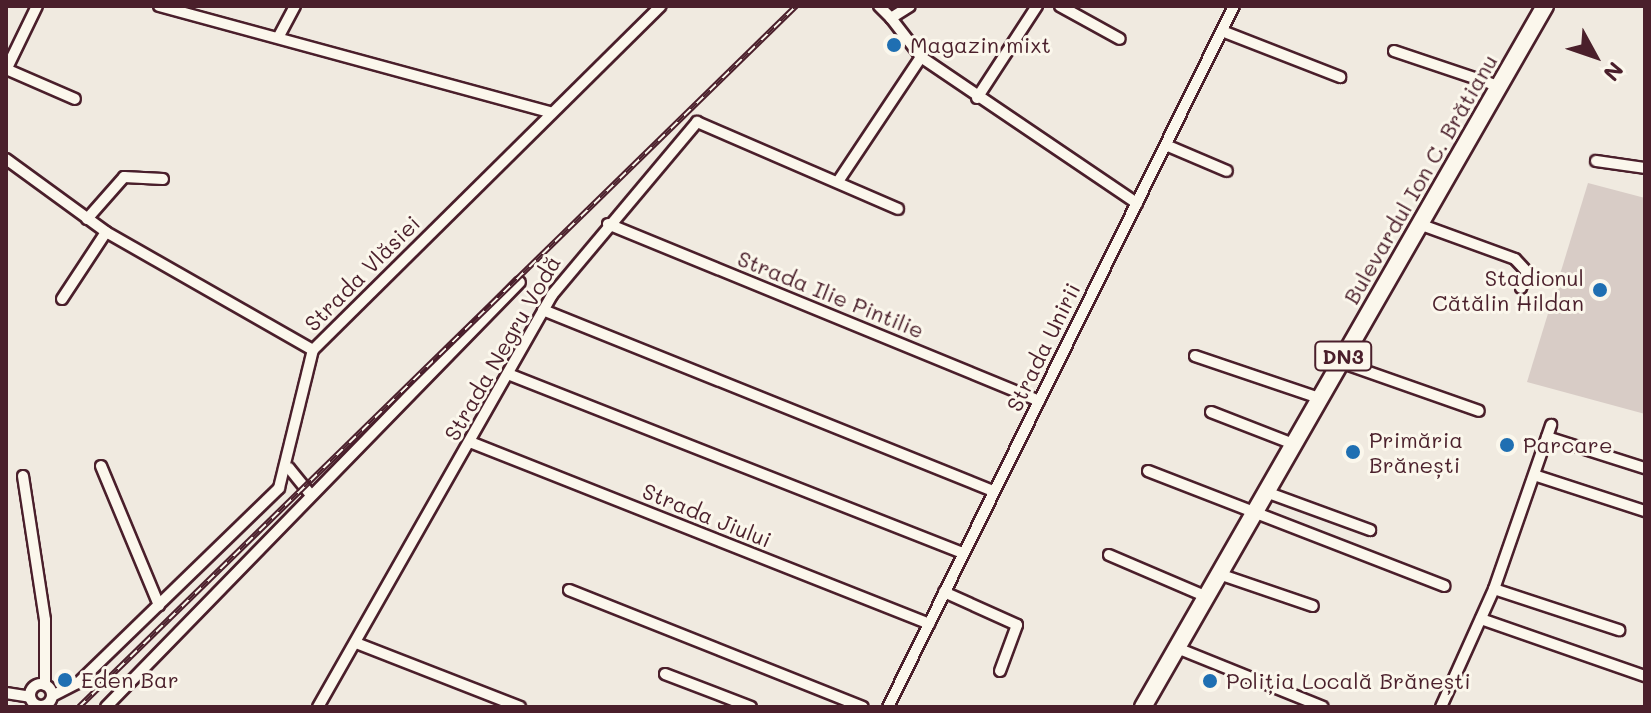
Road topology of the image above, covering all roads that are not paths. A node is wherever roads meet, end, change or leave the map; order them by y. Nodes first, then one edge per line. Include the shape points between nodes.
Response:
1 (37, 6) edge
2 (159, 6) edge
3 (295, 6) edge
4 (661, 6) edge
5 (879, 6) edge
6 (910, 6) edge
7 (1037, 6) edge
8 (1060, 6) edge
9 (1234, 6) edge
10 (1545, 6) edge
11 (891, 18) junction
12 (1222, 31) junction
13 (279, 36) junction
14 (1120, 39) dead end
15 (1394, 51) dead end
16 (921, 57) junction
17 (6, 70) edge
18 (1340, 77) dead end
19 (1498, 86) junction
20 (977, 98) junction
21 (75, 99) dead end
22 (549, 112) junction
23 (1166, 145) junction
24 (6, 159) edge
25 (1596, 161) dead end
26 (1645, 168) edge
27 (1227, 171) dead end
28 (163, 179) dead end
29 (839, 180) junction
30 (1137, 203) junction
31 (898, 209) dead end
32 (87, 219) junction
33 (608, 224) junction
34 (1419, 224) junction
35 (106, 232) junction
36 (520, 282) dead end
37 (1521, 288) dead end
38 (62, 299) dead end
39 (543, 310) junction
40 (313, 350) junction
41 (1195, 356) dead end
42 (1340, 362) junction
43 (508, 374) junction
44 (1319, 398) junction
45 (1039, 401) junction
46 (1479, 411) dead end
47 (1211, 412) dead end
48 (1551, 425) dead end
49 (1547, 437) junction
50 (470, 442) junction
51 (1293, 444) junction
52 (101, 466) dead end
53 (289, 468) junction
54 (1645, 468) edge
55 (1148, 471) dead end
56 (23, 476) dead end
57 (1537, 476) junction
58 (994, 491) junction
59 (1266, 492) junction
60 (311, 495) junction
61 (1645, 511) edge
62 (1253, 514) junction
63 (1370, 530) dead end
64 (963, 553) junction
65 (1109, 555) dead end
66 (1219, 574) junction
67 (1444, 586) dead end
68 (1494, 589) junction
69 (569, 590) dead end
70 (944, 592) junction
71 (1207, 597) junction
72 (159, 605) junction
73 (1313, 606) dead end
74 (1481, 619) junction
75 (929, 624) junction
76 (1619, 630) dead end
77 (356, 643) junction
78 (1177, 648) junction
79 (1000, 671) dead end
80 (665, 674) dead end
81 (1645, 676) edge
82 (45, 685) junction
83 (6, 693) edge
84 (52, 696) junction
85 (30, 697) junction
86 (106, 707) edge
87 (318, 707) edge
88 (520, 707) edge
89 (751, 707) edge
90 (863, 707) edge
91 (888, 707) edge
92 (1143, 707) edge
93 (1323, 707) edge
94 (1441, 707) edge

1 - 17 street
2 - 13 street
3 - 13 street
4 - 22 street, Strada Vlăsiei
5 - 11 street
6 - 11 street
7 - 20 street
8 - 14 street
9 - 12 street, Strada Unirii
10 - 19 main road, Bulevardul Ion C. Brătianu / DN3
11 - 16 street
12 - 18 street
12 - 23 street, Strada Unirii
13 - 22 street
15 - 19 street
16 - 20 street
16 - 29 street
17 - 21 street
19 - 34 main road, Bulevardul Ion C. Brătianu / DN3
20 - 30 street
22 - 40 street, Strada Vlăsiei
23 - 27 street
23 - 30 street, Strada Unirii
24 - 32 street
25 - 26 street
28 - 32 street via 124,177
29 - 31 street, Strada Negru Vodă
29 - 33 street, Strada Negru Vodă via 697,122
30 - 45 street, Strada Unirii
32 - 35 street
33 - 39 street, Strada Negru Vodă
33 - 45 street, Strada Ilie Pintilie
34 - 37 street via 1515,259 1527,272
34 - 42 main road, Bulevardul Ion C. Brătianu / DN3
35 - 38 street
35 - 40 street
36 - 60 street
39 - 43 street, Strada Negru Vodă
39 - 58 street
40 - 53 street, Strada Vlăsiei
41 - 44 street
42 - 44 main road, Bulevardul Ion C. Brătianu / DN3
42 - 46 street
43 - 50 street, Strada Negru Vodă
43 - 64 street
44 - 51 main road, Bulevardul Ion C. Brătianu / DN3
45 - 58 street, Strada Unirii
47 - 51 street
48 - 49 street
49 - 54 street
49 - 57 street
50 - 75 street, Strada Jiului
50 - 77 street, Strada Negru Vodă
51 - 59 main road, Bulevardul Ion C. Brătianu / DN3
52 - 72 street
53 - 60 street
53 - 72 street, Strada Vlăsiei via 279,488
55 - 62 street
56 - 82 street via 45,620
57 - 61 street
57 - 68 street
58 - 64 street, Strada Unirii
59 - 62 main road, Bulevardul Ion C. Brătianu / DN3
59 - 63 street
60 - 86 street
62 - 66 main road, Bulevardul Ion C. Brătianu / DN3
62 - 67 street
64 - 70 street, Strada Unirii
65 - 71 street
66 - 71 main road, Bulevardul Ion C. Brătianu / DN3
66 - 73 street
68 - 74 street
68 - 76 street
69 - 90 street
70 - 75 street, Strada Unirii
70 - 79 street via 1017,625
71 - 78 main road, Bulevardul Ion C. Brătianu / DN3
72 - 84 street, Strada Vlăsiei via 78,683
74 - 81 street
74 - 94 street
75 - 91 street, Strada Unirii
77 - 87 street, Strada Negru Vodă
77 - 88 street
78 - 92 main road, Bulevardul Ion C. Brătianu / DN3
78 - 93 street
80 - 89 street
82 - 84 street
82 - 85 street
83 - 85 street
84 - 85 street via 43,706

